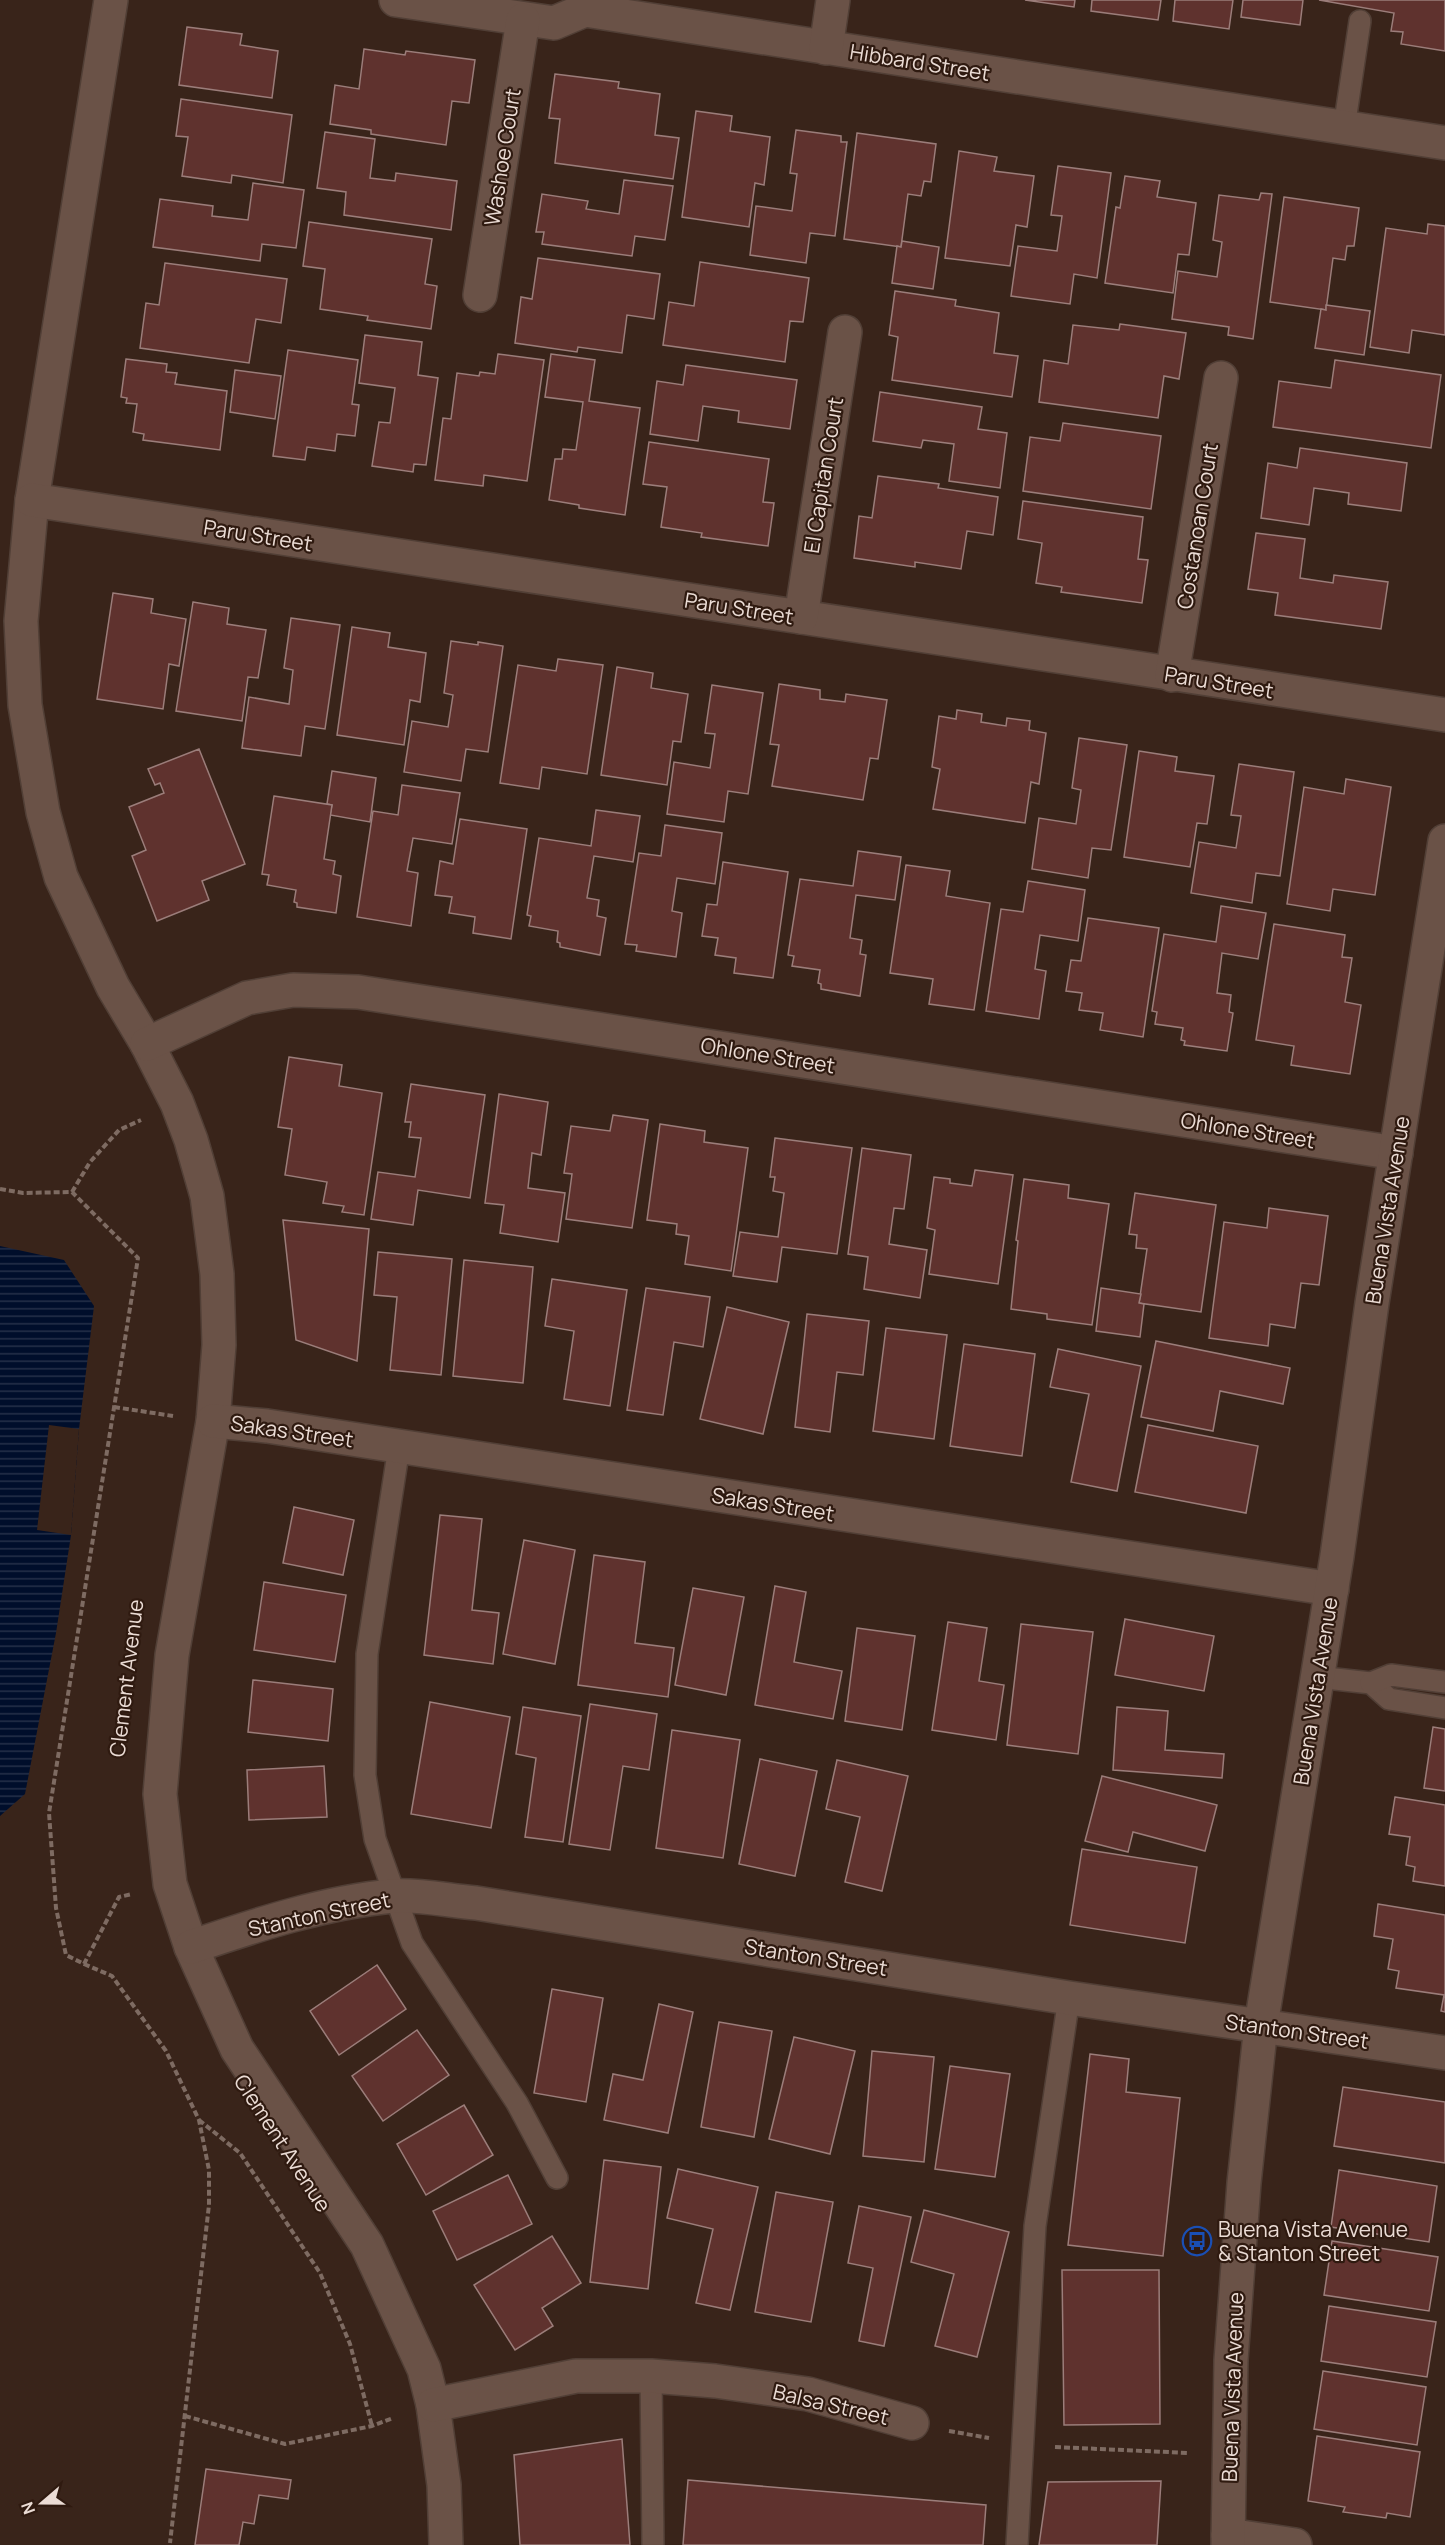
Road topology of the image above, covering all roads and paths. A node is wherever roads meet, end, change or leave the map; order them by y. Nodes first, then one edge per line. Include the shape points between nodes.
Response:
1 (111, 0) edge
2 (396, 0) edge
3 (833, 0) edge
4 (587, 5) edge
5 (523, 20) junction
6 (1360, 21) dead end
7 (826, 48) junction
8 (1344, 128) junction
9 (1445, 143) edge
10 (480, 295) dead end
11 (845, 332) dead end
12 (1221, 378) dead end
13 (32, 500) junction
14 (801, 617) junction
15 (1172, 675) junction
16 (1445, 715) edge
17 (1445, 841) edge
18 (147, 1044) junction
19 (147, 1117) dead end
20 (1396, 1153) junction
21 (0, 1189) edge
22 (72, 1192) junction
23 (114, 1407) junction
24 (178, 1417) dead end
25 (213, 1421) junction
26 (399, 1447) junction
27 (1332, 1589) junction
28 (1317, 1677) junction
29 (1445, 1682) edge
30 (1371, 1683) junction
31 (1445, 1708) edge
32 (136, 1893) dead end
33 (394, 1896) junction
34 (191, 1947) junction
35 (84, 1964) junction
36 (1069, 1998) junction
37 (1261, 2025) junction
38 (1445, 2053) edge
39 (199, 2120) junction
40 (556, 2178) dead end
41 (651, 2376) junction
42 (433, 2404) junction
43 (185, 2416) junction
44 (401, 2416) dead end
45 (912, 2423) joint
46 (372, 2426) junction
47 (1022, 2445) junction
48 (1228, 2455) junction
49 (1228, 2540) edge
50 (170, 2543) dead end
51 (446, 2545) edge
52 (653, 2545) edge
53 (1017, 2545) edge
54 (1294, 2545) edge

1 - 13 street
2 - 5 street, Hibbard Street
3 - 7 street
4 - 5 street, Hibbard Street via 554,22
4 - 7 street, Hibbard Street
5 - 10 street, Washoe Court
6 - 8 lane
7 - 8 street, Hibbard Street
8 - 9 street, Hibbard Street
11 - 14 street, El Capitan Court
12 - 15 street, Costanoan Court
13 - 14 street, Paru Street
13 - 18 street via 21,621 25,705 43,812 61,876 113,987
14 - 15 street, Paru Street
15 - 16 street, Paru Street
17 - 20 street, Buena Vista Avenue
18 - 20 street, Ohlone Street via 247,998 293,990 358,992
18 - 25 street via 177,1104 207,1196 217,1274 219,1344
19 - 22 path via 119,1130 90,1162
20 - 27 street, Buena Vista Avenue
21 - 22 path via 23,1193
22 - 23 path via 138,1258
23 - 24 path
23 - 35 path via 50,1813 56,1908 66,1955
25 - 26 street, Sakas Street
25 - 34 street via 172,1655 160,1794 170,1884
26 - 27 street, Sakas Street
26 - 33 lane via 367,1654 365,1775 375,1839
27 - 28 street, Buena Vista Avenue
28 - 30 lane
28 - 37 street, Buena Vista Avenue
29 - 30 lane via 1391,1675
30 - 31 lane via 1389,1699
32 - 35 path via 119,1897
33 - 34 street, Stanton Street via 320,1909
33 - 36 street, Stanton Street via 476,1903
33 - 40 lane via 412,1943 517,2103
34 - 42 street via 237,2049 367,2245 424,2369
35 - 39 path via 112,1976 166,2051
36 - 37 street, Stanton Street
36 - 47 lane via 1035,2226
37 - 38 street, Stanton Street
37 - 48 street, Buena Vista Avenue via 1240,2234
39 - 43 path via 209,2170 209,2205
39 - 46 path via 240,2153 320,2273 350,2344
41 - 42 street, Balsa Street via 576,2376
41 - 45 street, Balsa Street via 808,2394
41 - 52 lane
42 - 51 street via 444,2485
43 - 46 path via 285,2444
43 - 50 path
44 - 46 path
45 - 47 path, Balsa Street
47 - 48 path, Balsa Street
47 - 53 lane
48 - 49 street, Buena Vista Avenue
49 - 54 street

